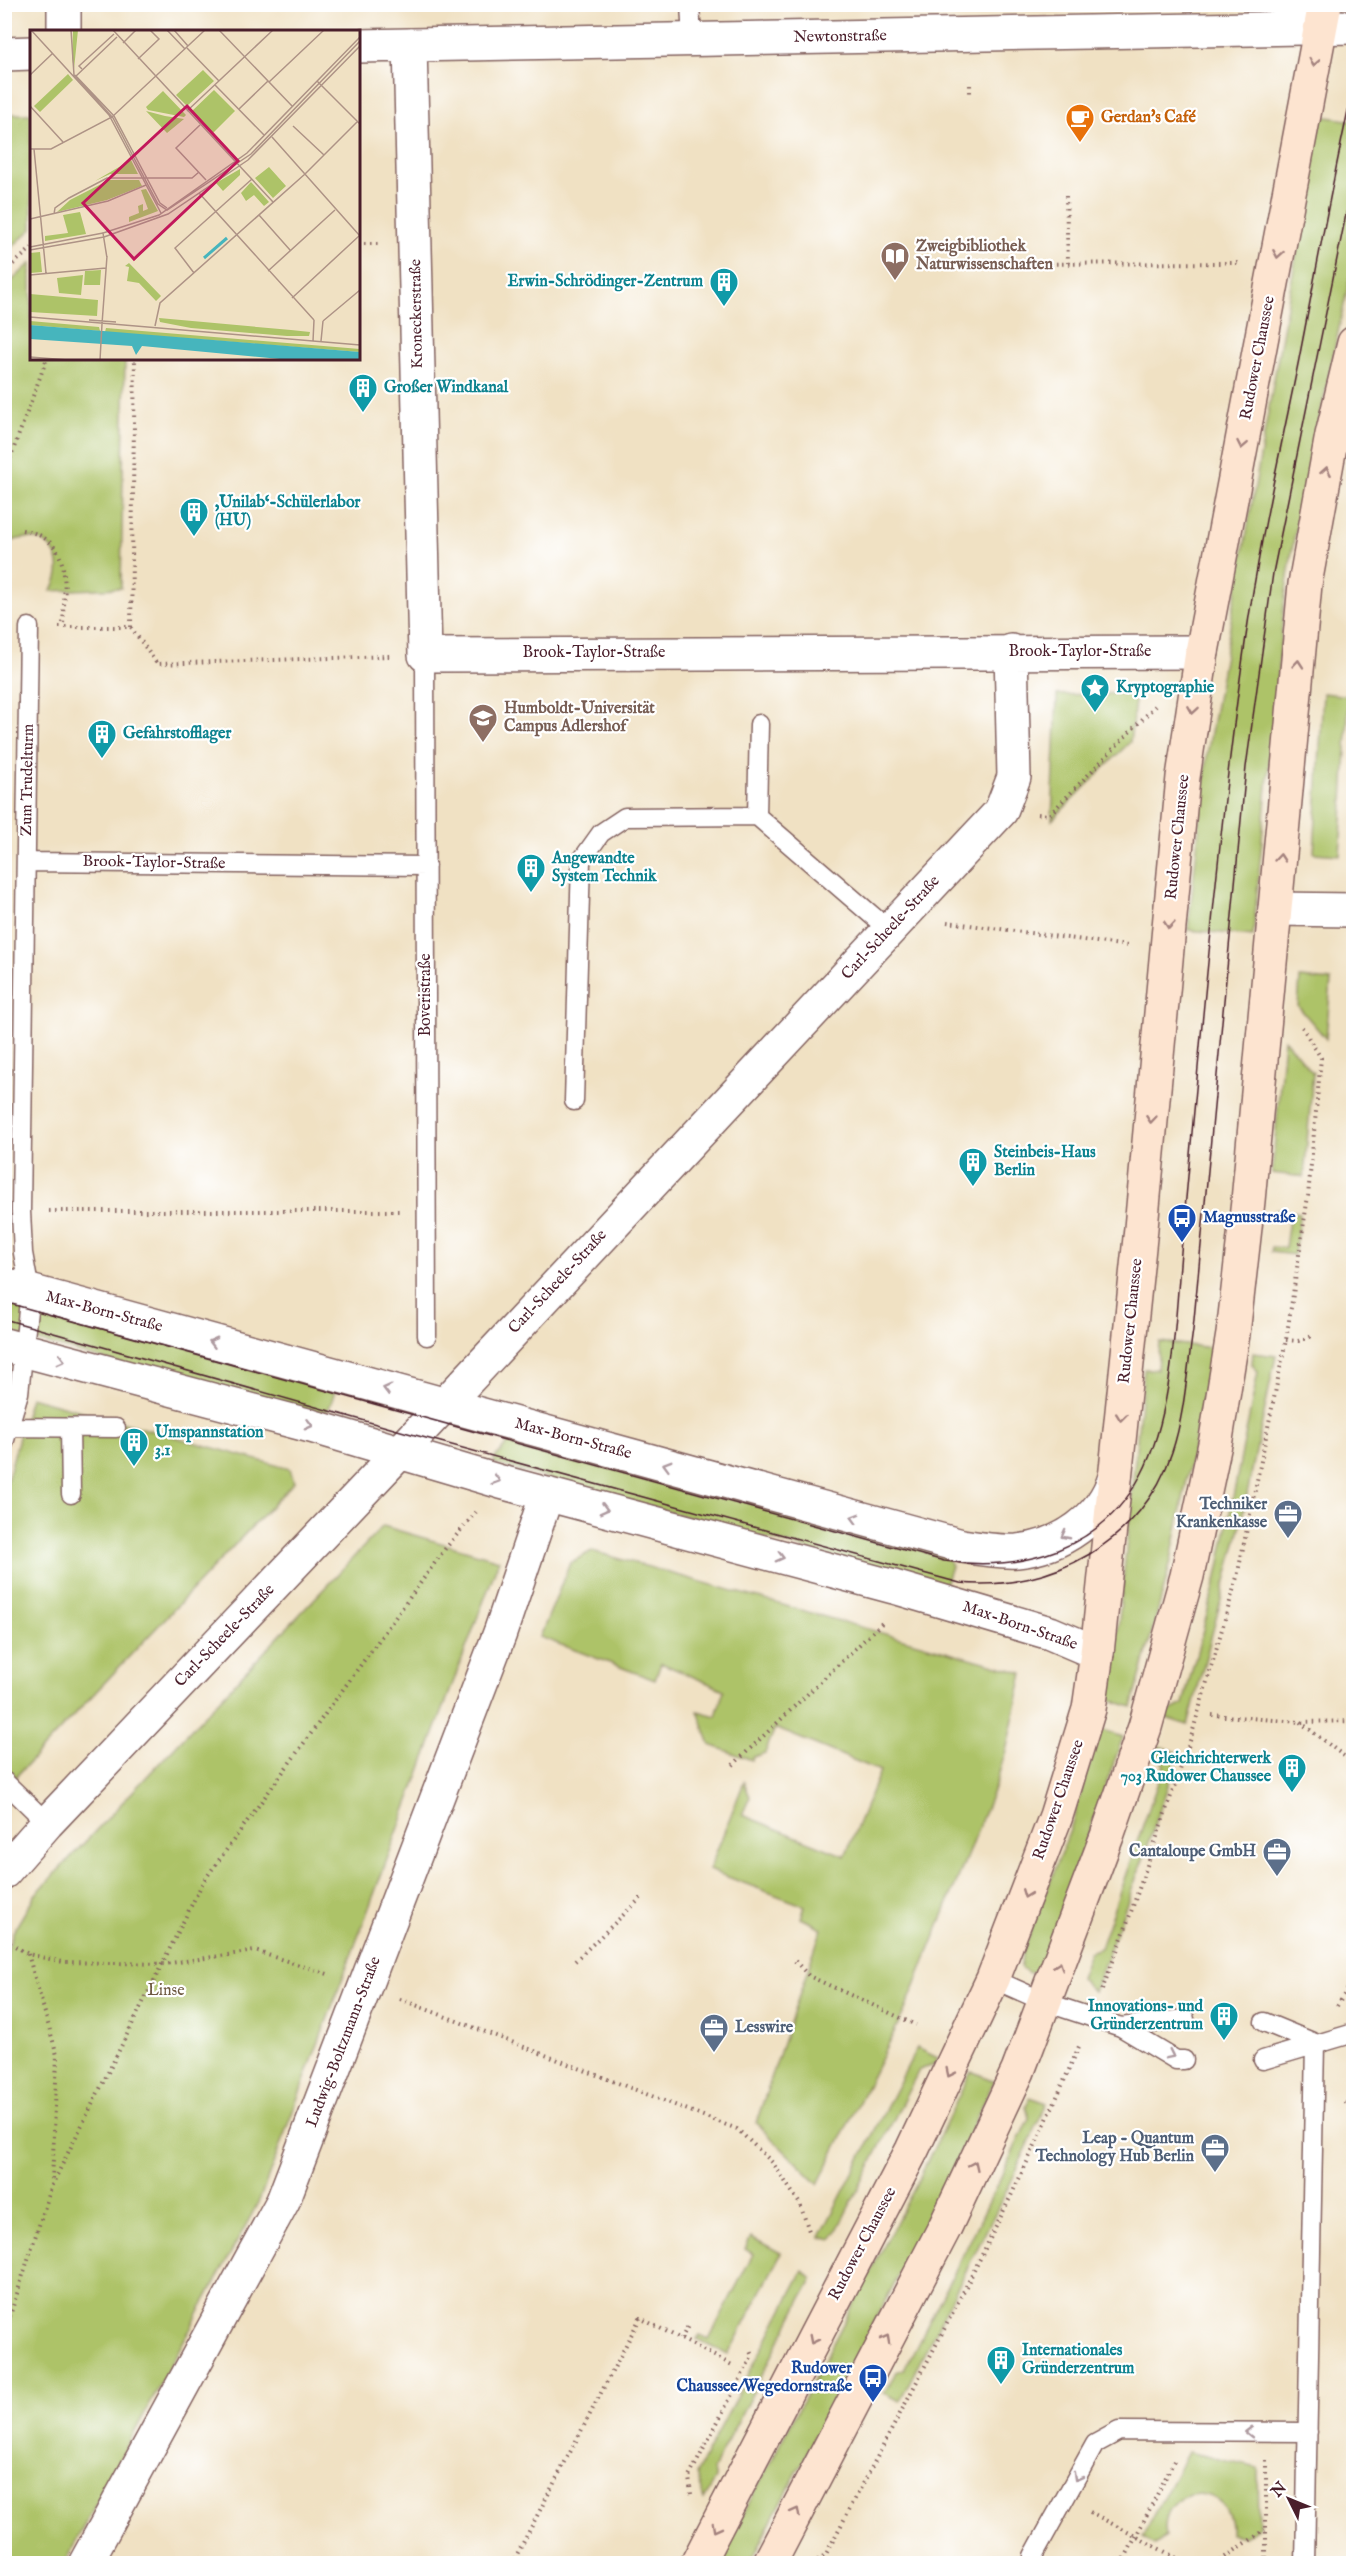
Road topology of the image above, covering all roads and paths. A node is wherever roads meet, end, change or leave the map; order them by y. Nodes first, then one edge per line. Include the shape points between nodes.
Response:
1 (64, 4) edge
2 (690, 4) edge
3 (1323, 16) edge
4 (1353, 27) edge
5 (64, 30) edge
6 (692, 40) junction
7 (410, 45) junction
8 (360, 46) edge
9 (4, 54) edge
10 (30, 54) edge
11 (970, 85) dead end
12 (970, 93) dead end
13 (1066, 196) dead end
14 (30, 250) edge
15 (1068, 263) junction
16 (1242, 263) dead end
17 (996, 264) dead end
18 (4, 272) edge
19 (1353, 343) edge
20 (45, 360) edge
21 (135, 360) edge
22 (4, 475) edge
23 (22, 530) dead end
24 (29, 627) joint
25 (63, 627) junction
26 (131, 627) junction
27 (1011, 651) junction
28 (1202, 652) junction
29 (425, 655) junction
30 (1161, 702) dead end
31 (759, 724) dead end
32 (1001, 811) junction
33 (757, 816) junction
34 (26, 862) junction
35 (426, 866) junction
36 (1275, 909) junction
37 (1353, 910) edge
38 (896, 923) junction
39 (1128, 946) dead end
40 (574, 1101) dead end
41 (21, 1211) junction
42 (427, 1211) junction
43 (17, 1288) edge
44 (427, 1336) dead end
45 (1312, 1336) dead end
46 (1286, 1340) dead end
47 (13, 1347) edge
48 (443, 1404) junction
49 (70, 1428) junction
50 (116, 1428) dead end
51 (7, 1435) edge
52 (401, 1451) junction
53 (1115, 1477) junction
54 (501, 1482) junction
55 (71, 1494) dead end
56 (547, 1494) junction
57 (894, 1587) junction
58 (1097, 1653) junction
59 (1212, 1715) dead end
60 (1353, 1721) edge
61 (1299, 1722) junction
62 (733, 1765) dead end
63 (4, 1781) edge
64 (1353, 1790) edge
65 (47, 1823) junction
66 (4, 1872) edge
67 (640, 1898) dead end
68 (1353, 1915) edge
69 (1353, 1939) edge
70 (5, 1940) edge
71 (28, 1954) junction
72 (575, 1961) dead end
73 (795, 1961) dead end
74 (164, 1964) junction
75 (993, 1979) junction
76 (365, 1985) junction
77 (1045, 2002) junction
78 (1185, 2019) dead end
79 (1264, 2022) dead end
80 (915, 2025) dead end
81 (1121, 2027) junction
82 (1353, 2033) edge
83 (1315, 2043) junction
84 (1184, 2060) dead end
85 (1263, 2060) dead end
86 (52, 2185) junction
87 (810, 2234) dead end
88 (689, 2324) dead end
89 (4, 2334) edge
90 (681, 2339) junction
91 (750, 2351) dead end
92 (732, 2365) dead end
93 (1181, 2432) junction
94 (1266, 2432) junction
95 (1308, 2432) junction
96 (692, 2500) dead end
97 (1096, 2516) dead end
98 (1266, 2530) junction
99 (1137, 2536) junction
100 (85, 2564) edge
101 (512, 2564) edge
102 (697, 2564) edge
103 (769, 2564) edge
104 (1033, 2564) edge
105 (1122, 2564) edge
106 (1188, 2564) edge
107 (1215, 2564) edge
108 (1266, 2564) edge
109 (1305, 2564) edge

1 - 5 street
2 - 6 lane
3 - 4 street, Newtonstraße
3 - 6 street, Newtonstraße
3 -> 28 main road, Rudower Chaussee
6 - 7 street, Newtonstraße
7 - 8 street, Newtonstraße
7 - 29 street, Kroneckerstraße
9 - 10 street
11 - 12 path
13 - 15 path
14 - 18 path
15 - 16 path
15 - 17 path
36 -> 19 main road via 1305,584
20 - 22 path
21 - 26 path
23 - 25 path via 46,537 62,560
24 - 25 path
24 - 34 lane, Zum Trudelturm
25 - 26 path
26 - 29 path via 157,664
27 - 28 street, Brook-Taylor-Straße
27 - 29 street, Brook-Taylor-Straße
27 - 32 street, Carl-Scheele-Straße via 1014,777
28 -> 53 main road, Rudower Chaussee via 1183,777
29 - 35 lane, Boveristraße
30 - 32 path via 1049,815
31 - 33 lane
32 - 38 street, Carl-Scheele-Straße
33 - 38 lane
33 - 40 lane via 625,817 601,833 581,861
34 - 35 lane, Brook-Taylor-Straße
34 - 41 lane, Zum Trudelturm
35 - 42 lane, Boveristraße
36 - 37 street
77 -> 36 main road via 1145,1727 1187,1576 1211,1462 1233,1334
38 - 39 path
38 - 48 street, Carl-Scheele-Straße
41 - 42 path
41 - 43 lane, Zum Trudelturm via 23,1253
42 - 44 lane, Boveristraße
43 - 47 lane, Zum Trudelturm
48 -> 43 street, Max-Born-Straße
45 - 46 path
47 - 51 lane, Zum Trudelturm via 19,1393
47 -> 52 street, Max-Born-Straße
48 - 52 street, Carl-Scheele-Straße
53 -> 48 street, Max-Born-Straße via 1095,1515 1074,1531 1027,1550 992,1550 942,1542
49 - 50 lane
49 - 51 lane
49 - 55 lane
52 -> 54 street, Max-Born-Straße
52 - 65 street, Carl-Scheele-Straße
53 - 58 main road, Rudower Chaussee
54 - 56 street, Max-Born-Straße
54 - 74 path via 446,1549 203,1882
56 -> 57 street, Max-Born-Straße
56 - 76 street, Ludwig-Boltzmann-Straße via 500,1633
57 - 58 street, Max-Born-Straße via 1040,1629
57 - 62 path via 882,1625
58 -> 75 main road, Rudower Chaussee via 1089,1709 1056,1816
59 - 61 path
60 - 61 path
61 - 64 path via 1349,1760
63 - 65 lane
65 - 66 street, Carl-Scheele-Straße
67 - 72 path
68 - 69 path
69 - 83 path via 1349,1987
70 - 71 path
71 - 74 path via 63,1962
71 - 86 path via 57,2055
73 - 80 path via 808,1976
74 - 76 path via 255,1951
74 - 86 path
75 - 77 lane
75 -> 102 main road, Rudower Chaussee via 912,2150
76 - 87 path via 737,2129 773,2163 800,2204
76 - 100 street, Ludwig-Boltzmann-Straße via 283,2201
77 - 81 lane
103 -> 77 main road via 945,2227 1018,2071
78 - 81 lane
79 - 83 lane
81 -> 84 lane via 1176,2060
82 - 83 lane
83 - 85 lane
83 - 95 lane
86 - 89 path
88 - 90 path
90 - 92 path
90 - 101 path via 640,2318
91 - 96 path via 752,2356 689,2477
94 -> 93 lane
93 - 99 path via 1177,2455
93 -> 104 lane via 1119,2431 1095,2444 1033,2556
94 - 95 lane
94 - 98 path
95 - 109 lane
97 - 99 path
98 - 107 path
98 - 108 path
99 - 105 path
99 - 106 path

